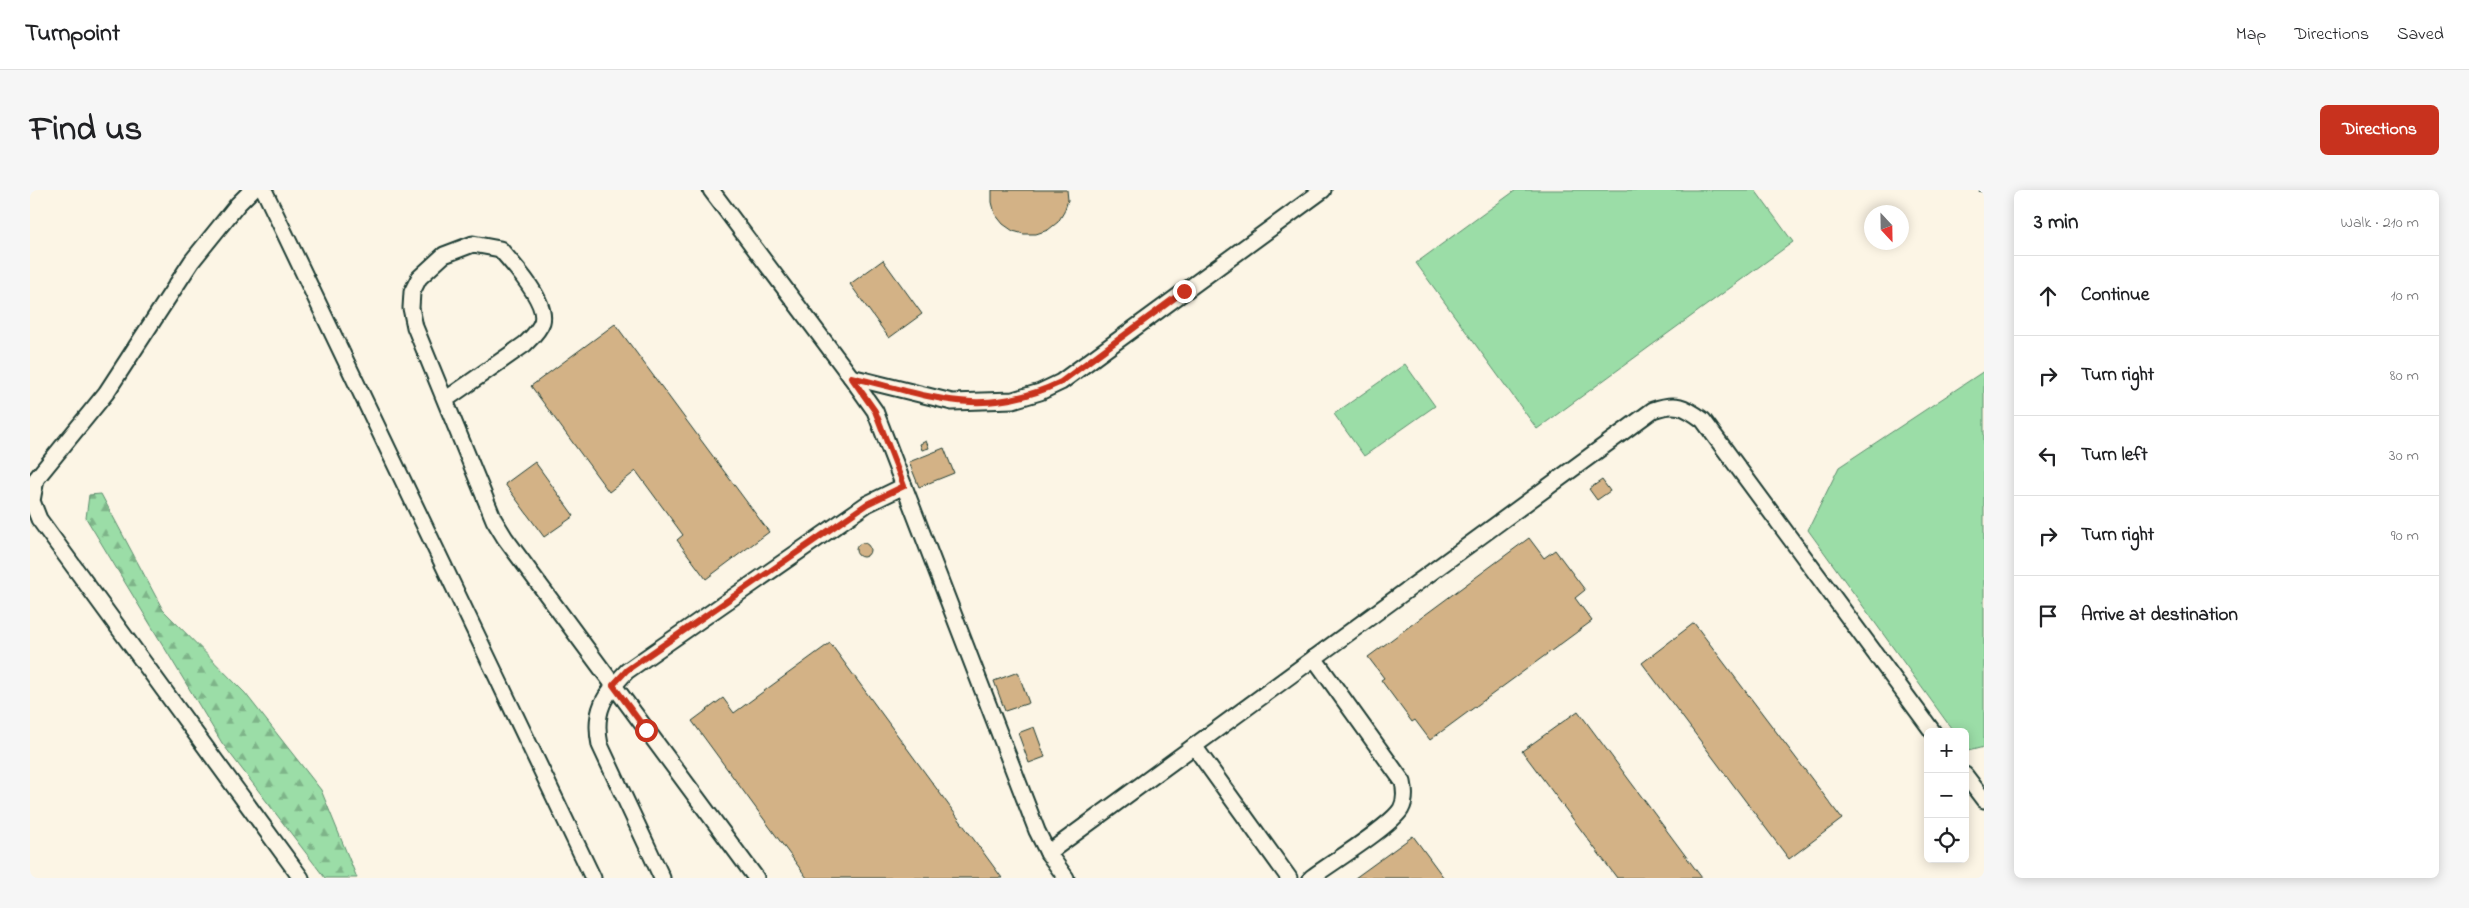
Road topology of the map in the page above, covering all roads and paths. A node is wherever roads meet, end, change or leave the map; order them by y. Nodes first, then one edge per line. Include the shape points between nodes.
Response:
1 (252, 190) edge
2 (264, 190) edge
3 (711, 190) edge
4 (1323, 190) edge
5 (851, 377) junction
6 (445, 400) junction
7 (904, 486) junction
8 (1314, 658) junction
9 (613, 685) junction
10 (1930, 728) edge
11 (1194, 746) junction
12 (1969, 780) edge
13 (1984, 800) edge
14 (1048, 853) junction
15 (302, 878) edge
16 (593, 878) edge
17 (662, 878) edge
18 (756, 878) edge
19 (1066, 878) edge
20 (1289, 878) edge
21 (1311, 878) edge

1 - 15 lane via 192,261 106,393 36,479 32,501 39,519
2 - 16 lane
3 - 5 lane
4 - 5 lane via 1061,382 1040,392 1013,400 952,402
5 - 7 lane via 875,411
6 - 6 lane via 525,344 542,323 543,311 537,298 500,249 473,244 444,255 419,278 412,292 415,327
6 - 9 lane via 501,532
7 - 9 lane via 867,504 627,670
7 - 14 lane
8 - 10 lane via 1653,410 1669,405 1688,409 1703,420
8 - 11 lane
8 - 21 lane via 1402,782 1405,791 1401,809 1389,822
9 - 17 lane via 599,713 600,745
9 - 18 lane
11 - 14 lane
11 - 20 lane
12 - 13 lane
14 - 19 lane

